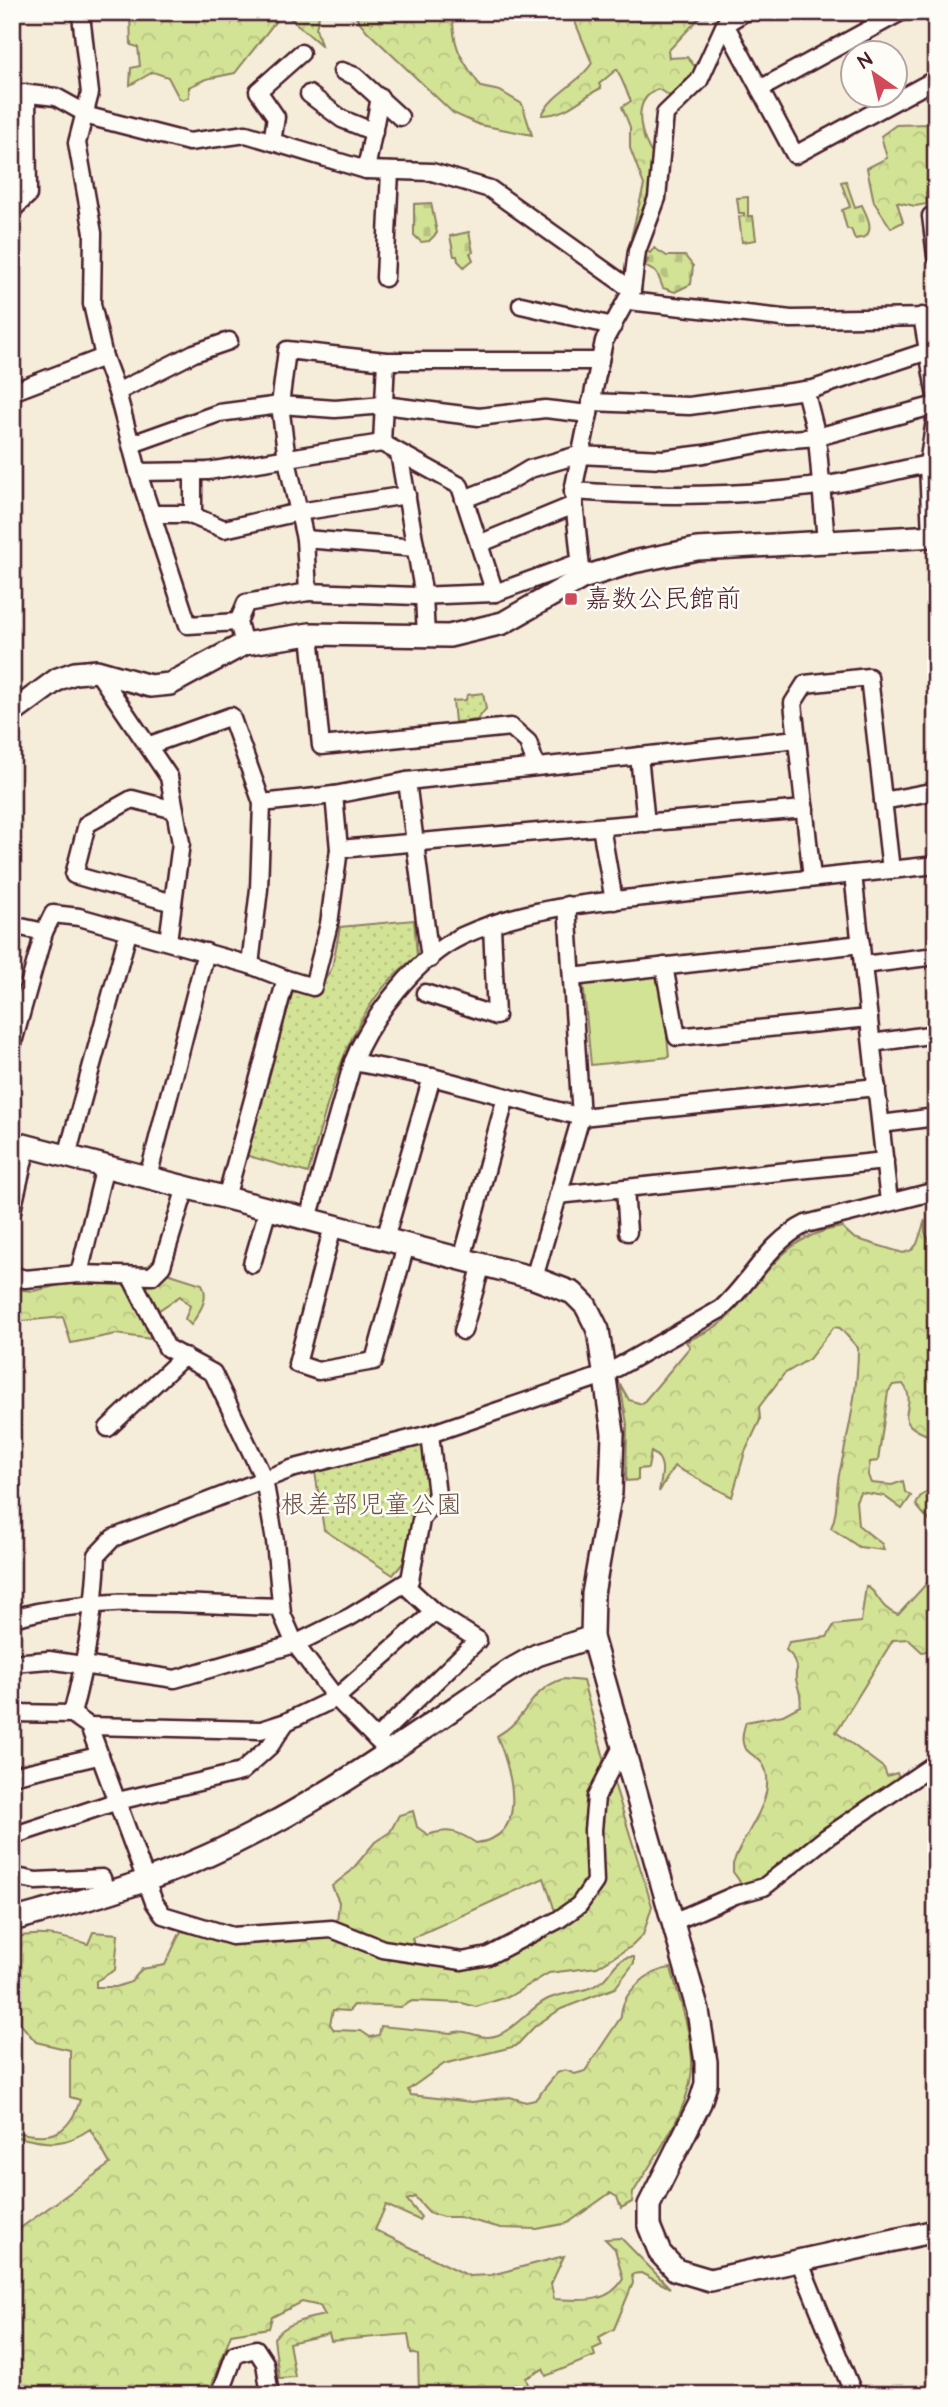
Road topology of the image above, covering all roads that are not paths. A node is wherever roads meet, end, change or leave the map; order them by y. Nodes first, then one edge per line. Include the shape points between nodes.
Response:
1 (744, 12) edge
2 (901, 12) edge
3 (81, 15) dead end
4 (725, 24) junction
5 (301, 53) dead end
6 (342, 71) dead end
7 (936, 79) edge
8 (760, 89) junction
9 (20, 93) edge
10 (309, 94) dead end
11 (380, 97) junction
12 (85, 111) junction
13 (400, 117) dead end
14 (374, 132) junction
15 (272, 142) junction
16 (366, 170) junction
17 (390, 171) junction
18 (12, 210) edge
19 (932, 216) dead end
20 (936, 256) edge
21 (385, 278) dead end
22 (630, 296) junction
23 (521, 305) dead end
24 (929, 316) edge
25 (613, 326) junction
26 (229, 341) dead end
27 (928, 351) junction
28 (104, 357) junction
29 (600, 360) junction
30 (386, 361) junction
31 (805, 390) junction
32 (12, 392) edge
33 (117, 393) junction
34 (936, 397) edge
35 (279, 405) junction
36 (384, 405) junction
37 (936, 405) edge
38 (590, 408) junction
39 (936, 414) edge
40 (817, 437) junction
41 (382, 443) junction
42 (132, 444) junction
43 (399, 453) junction
44 (578, 455) junction
45 (287, 460) junction
46 (138, 472) junction
47 (193, 472) junction
48 (931, 473) edge
49 (821, 486) junction
50 (407, 495) junction
51 (573, 498) junction
52 (464, 499) junction
53 (299, 512) junction
54 (153, 514) junction
55 (193, 516) junction
56 (933, 536) edge
57 (305, 539) junction
58 (826, 542) junction
59 (479, 544) junction
60 (416, 548) junction
61 (581, 570) junction
62 (308, 592) junction
63 (495, 593) junction
64 (424, 596) junction
65 (238, 622) junction
66 (310, 634) junction
67 (426, 636) junction
68 (244, 644) junction
69 (97, 671) junction
70 (12, 713) edge
71 (797, 739) junction
72 (150, 745) junction
73 (639, 756) junction
74 (536, 766) junction
75 (407, 781) junction
76 (936, 791) edge
77 (334, 795) junction
78 (883, 801) junction
79 (262, 803) junction
80 (805, 809) junction
81 (175, 810) junction
82 (646, 823) junction
83 (601, 827) junction
84 (415, 843) junction
85 (339, 849) junction
86 (936, 865) edge
87 (891, 870) junction
88 (853, 874) junction
89 (812, 878) junction
90 (614, 901) junction
91 (173, 903) junction
92 (567, 905) junction
93 (12, 925) edge
94 (492, 926) junction
95 (44, 932) junction
96 (128, 933) junction
97 (168, 941) junction
98 (861, 944) junction
99 (206, 952) junction
100 (936, 956) edge
101 (430, 959) junction
102 (250, 965) junction
103 (863, 965) junction
104 (664, 967) junction
105 (572, 977) junction
106 (286, 979) junction
107 (425, 993) dead end
108 (869, 1018) junction
109 (936, 1034) edge
110 (872, 1043) junction
111 (12, 1046) edge
112 (353, 1062) junction
113 (432, 1077) junction
114 (877, 1087) junction
115 (506, 1097) junction
116 (581, 1117) junction
117 (936, 1117) edge
118 (881, 1124) junction
119 (20, 1144) edge
120 (67, 1156) junction
121 (885, 1161) junction
122 (105, 1166) junction
123 (148, 1177) junction
124 (186, 1187) junction
125 (625, 1188) junction
126 (936, 1191) edge
127 (558, 1195) junction
128 (226, 1198) junction
129 (890, 1202) junction
130 (268, 1209) junction
131 (12, 1211) edge
132 (308, 1219) junction
133 (333, 1226) junction
134 (628, 1232) dead end
135 (385, 1239) junction
136 (407, 1245) junction
137 (472, 1262) junction
138 (252, 1264) dead end
139 (79, 1274) junction
140 (12, 1275) edge
141 (131, 1276) junction
142 (534, 1279) junction
143 (463, 1331) dead end
144 (184, 1356) junction
145 (604, 1375) junction
146 (108, 1427) dead end
147 (430, 1434) junction
148 (264, 1479) junction
149 (404, 1584) junction
150 (95, 1602) junction
151 (281, 1607) junction
152 (434, 1612) junction
153 (12, 1618) edge
154 (592, 1637) junction
155 (295, 1644) junction
156 (12, 1663) edge
157 (85, 1665) junction
158 (336, 1698) junction
159 (12, 1713) edge
160 (72, 1714) junction
161 (286, 1722) junction
162 (89, 1726) junction
163 (623, 1745) junction
164 (383, 1746) junction
165 (98, 1756) junction
166 (936, 1763) edge
167 (12, 1776) edge
168 (118, 1801) junction
169 (12, 1836) edge
170 (12, 1876) edge
171 (147, 1880) junction
172 (106, 1893) junction
173 (12, 1920) edge
174 (673, 1922) junction
175 (936, 2231) edge
176 (800, 2263) junction
177 (220, 2395) edge
178 (270, 2395) edge
179 (854, 2395) edge

1 - 4 street
2 - 8 street
3 - 12 street via 90,93
4 - 8 street
4 - 22 street via 699,80 665,114 657,198 637,251
5 - 15 street via 258,91 276,117
6 - 11 street
7 - 8 street via 795,155
9 - 12 street via 56,97
9 - 18 street via 28,195
10 - 14 street via 342,119
11 - 13 street
11 - 14 street
12 - 15 street via 92,117 189,142 246,134
12 - 28 street via 77,144 93,233 92,304
14 - 16 street
15 - 16 street
16 - 17 street
17 - 21 street
17 - 22 street via 432,172 490,189
19 - 20 street
22 - 24 street via 791,319
22 - 25 street
23 - 25 street
24 - 27 street
25 - 29 street
26 - 33 street via 194,353
27 - 31 street
27 - 34 street
28 - 32 street
28 - 33 street
29 - 30 street
29 - 38 street
30 - 35 street via 287,350
30 - 36 street
31 - 38 street via 689,406
31 - 40 street
33 - 42 street
35 - 36 street via 335,409
35 - 42 street via 219,413
35 - 45 street
36 - 38 street via 479,416
36 - 41 street
37 - 40 street
38 - 44 street
39 - 48 street
40 - 44 street via 663,459
40 - 49 street
41 - 43 street
41 - 45 street
42 - 46 street
43 - 50 street
43 - 52 street via 460,486
44 - 51 street
44 - 52 street via 530,469
45 - 47 street
45 - 53 street
46 - 47 street
46 - 54 street
47 - 55 street
48 - 49 street
48 - 56 street
49 - 51 street via 725,496
49 - 58 street
50 - 53 street
50 - 60 street
51 - 59 street
51 - 61 street
52 - 59 street
53 - 55 street via 224,529
53 - 57 street
54 - 55 street
54 - 65 street via 188,625
56 - 58 street
57 - 60 street
57 - 62 street
58 - 61 street via 697,548
59 - 63 street
60 - 64 street
61 - 63 street
61 - 67 street via 503,623 449,636
62 - 64 street
62 - 65 street via 246,603
63 - 64 street
64 - 67 street
65 - 68 street
66 - 67 street
66 - 68 street
66 - 74 street via 321,746 512,727 528,742
68 - 69 street via 170,684 150,686
69 - 70 street via 58,679
69 - 72 street
71 - 73 street
71 - 78 street via 793,703 805,684 869,677
71 - 80 street
72 - 79 street via 231,716
72 - 81 street via 169,777
73 - 74 street
73 - 82 street
74 - 75 street
75 - 77 street
75 - 84 street
76 - 78 street
77 - 79 street
77 - 85 street
78 - 87 street
79 - 102 street
80 - 82 street
80 - 89 street
81 - 91 street via 181,843
81 - 91 street via 132,799 87,824 74,875
82 - 83 street
83 - 84 street
83 - 90 street
84 - 85 street
84 - 101 street
85 - 106 street via 330,924 313,987
86 - 87 street
87 - 88 street
88 - 89 street
88 - 98 street
89 - 90 street
90 - 92 street
91 - 97 street
92 - 94 street
92 - 105 street
93 - 95 street
94 - 101 street via 461,936
94 - 107 street via 496,1016
95 - 96 street via 53,914
95 - 111 street
96 - 97 street
96 - 120 street
97 - 99 street
98 - 103 street
98 - 104 street
99 - 102 street
99 - 123 street
100 - 103 street
101 - 112 street via 384,1004
102 - 106 street
103 - 108 street
104 - 105 street
104 - 108 street via 677,1037
105 - 116 street
106 - 128 street
108 - 110 street
109 - 110 street
110 - 114 street
112 - 113 street
112 - 132 street
113 - 115 street
113 - 135 street
114 - 116 street
114 - 118 street
115 - 116 street
115 - 137 street
116 - 127 street
117 - 118 street
118 - 121 street
119 - 120 street
119 - 131 street
120 - 122 street
121 - 125 street
121 - 129 street
122 - 123 street
122 - 139 street
123 - 124 street
124 - 128 street
124 - 141 street via 162,1266 152,1276
125 - 127 street
125 - 134 street
126 - 129 street
127 - 142 street
128 - 130 street
129 - 145 street via 806,1224 786,1234 721,1309
130 - 132 street
130 - 138 street
132 - 133 street
133 - 135 street
133 - 136 street via 297,1364 318,1371 374,1361
135 - 136 street
136 - 137 street
137 - 142 street
137 - 143 street
139 - 140 street via 25,1279
139 - 141 street
141 - 144 street via 167,1348
142 - 145 street via 573,1293 586,1306 598,1330
144 - 146 street
144 - 148 street via 213,1373
145 - 147 street
145 - 154 street via 613,1433 611,1492 593,1594
147 - 148 street
147 - 149 street via 437,1495 421,1520 410,1580
148 - 150 street via 113,1538 97,1555
148 - 151 street
149 - 152 street
149 - 155 street via 350,1618
150 - 151 street via 162,1600
150 - 153 street
150 - 157 street
151 - 155 street
152 - 158 street
152 - 164 street via 478,1640
154 - 163 street
154 - 164 street via 537,1655
155 - 157 street via 175,1679
155 - 158 street
156 - 157 street via 49,1660
157 - 160 street
158 - 161 street
158 - 164 street
159 - 160 street
160 - 162 street
161 - 162 street via 261,1730
161 - 168 street via 270,1746 242,1772
162 - 165 street
163 - 171 street via 596,1797 595,1882 579,1905 558,1920 488,1956 462,1961 383,1949 332,1929 232,1936 163,1915
163 - 174 street
164 - 171 street via 261,1830
165 - 167 street
165 - 168 street
166 - 174 street via 827,1837 764,1887
168 - 169 street
168 - 171 street
170 - 172 street via 24,1881 102,1878
171 - 172 street
172 - 173 street
174 - 176 street via 698,2011 706,2084 649,2205 649,2226 660,2253 676,2270 692,2277 725,2279
175 - 176 street
176 - 179 street
177 - 178 street via 235,2354 256,2349 265,2363

